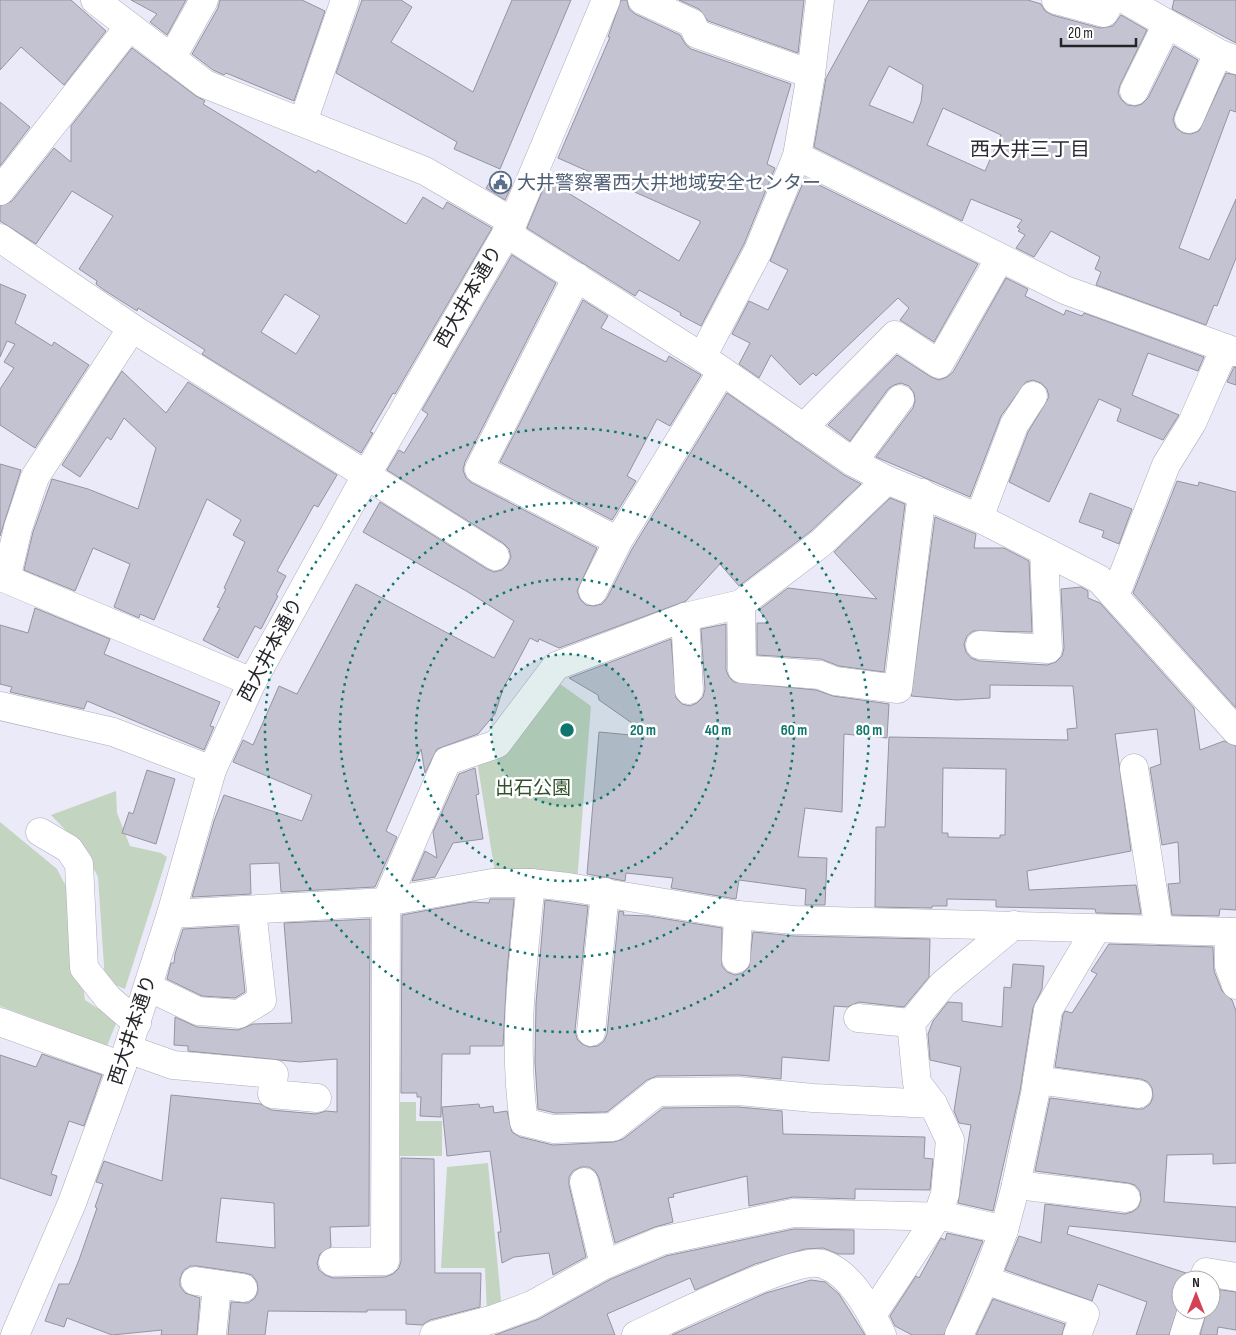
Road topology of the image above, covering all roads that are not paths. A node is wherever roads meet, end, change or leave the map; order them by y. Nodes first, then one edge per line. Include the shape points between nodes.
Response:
1 (95, 0) edge
2 (204, 0) edge
3 (345, 0) edge
4 (606, 0) edge
5 (642, 0) edge
6 (820, 0) edge
7 (1056, 0) edge
8 (1111, 0) edge
9 (1126, 0) edge
10 (1167, 24) junction
11 (129, 28) junction
12 (1227, 57) edge
13 (171, 59) junction
14 (811, 74) junction
15 (1134, 91) dead end
16 (1189, 119) dead end
17 (303, 122) junction
18 (796, 156) junction
19 (0, 191) edge
20 (509, 227) junction
21 (0, 238) edge
22 (1000, 258) junction
23 (577, 277) junction
24 (132, 328) junction
25 (1231, 350) edge
26 (712, 364) junction
27 (1033, 396) dead end
28 (900, 399) dead end
29 (803, 428) junction
30 (853, 462) junction
31 (367, 474) junction
32 (887, 480) junction
33 (922, 493) junction
34 (980, 518) junction
35 (9, 526) edge
36 (618, 541) junction
37 (1044, 551) junction
38 (496, 556) dead end
39 (593, 592) dead end
40 (1115, 596) junction
41 (741, 604) junction
42 (685, 618) junction
43 (980, 645) dead end
44 (252, 682) junction
45 (689, 690) dead end
46 (0, 706) edge
47 (1236, 731) edge
48 (1134, 768) dead end
49 (212, 770) junction
50 (40, 832) dead end
51 (531, 883) junction
52 (605, 892) junction
53 (386, 902) junction
54 (252, 910) junction
55 (171, 914) junction
56 (738, 915) junction
57 (1014, 925) junction
58 (1096, 929) junction
59 (1159, 930) junction
60 (1233, 932) edge
61 (736, 959) dead end
62 (1236, 985) edge
63 (148, 987) junction
64 (858, 1018) dead end
65 (0, 1022) edge
66 (136, 1023) junction
67 (911, 1023) junction
68 (591, 1032) dead end
69 (125, 1057) junction
70 (1037, 1080) junction
71 (1138, 1094) dead end
72 (317, 1098) dead end
73 (933, 1104) junction
74 (584, 1182) dead end
75 (1016, 1185) junction
76 (1126, 1198) dead end
77 (937, 1217) junction
78 (1004, 1230) junction
79 (334, 1262) dead end
80 (604, 1265) junction
81 (1221, 1274) edge
82 (1236, 1277) edge
83 (985, 1280) junction
84 (219, 1285) dead end
85 (1189, 1320) edge
86 (877, 1325) edge
87 (26, 1333) edge
88 (212, 1335) edge
89 (434, 1335) edge
90 (636, 1335) edge
91 (959, 1335) edge
92 (1077, 1335) edge
93 (1184, 1335) edge

1 - 11 street
2 - 13 street
3 - 17 street
4 - 20 street, 西大井本通り
5 - 14 street via 692,23 697,34
6 - 14 street
7 - 8 street via 1104,13
9 - 10 street
10 - 12 street
10 - 15 street
11 - 13 street
11 - 19 street
12 - 16 street
13 - 17 street via 205,84
14 - 18 street
17 - 20 street via 425,171
18 - 22 street
18 - 26 street
20 - 23 street
20 - 31 street, 西大井本通り
21 - 24 street
22 - 25 street via 1065,290
22 - 29 street via 939,364 895,335
23 - 26 street
23 - 36 street via 479,469
24 - 31 street
24 - 35 street via 36,477
25 - 40 street via 1192,423 1157,477
26 - 29 street
26 - 36 street
27 - 34 street via 1014,425
28 - 30 street
29 - 30 street
30 - 32 street
31 - 38 street
31 - 44 street, 西大井本通り
32 - 33 street
32 - 41 street via 820,543
33 - 34 street
33 - 41 street via 898,689 835,681 820,675 742,670
34 - 37 street
35 - 44 street via 6,579
36 - 39 street
37 - 40 street via 1099,579
37 - 43 street via 1048,648
40 - 47 street
41 - 42 street
42 - 45 street
42 - 53 street via 556,666 497,744 447,761
44 - 49 street, 西大井本通り
46 - 49 street via 113,732
48 - 59 street
49 - 55 street, 西大井本通り
50 - 66 street via 69,848 79,864 84,968 108,998
51 - 52 street
51 - 53 street via 492,882
51 - 73 street via 519,1039 524,1122 553,1129 613,1127 658,1092 739,1091
52 - 56 street
52 - 68 street
53 - 54 street
53 - 79 street via 385,1261
54 - 55 street
54 - 63 street via 262,1000 239,1014 198,1011
55 - 63 street, 西大井本通り
56 - 57 street via 794,920
56 - 61 street
57 - 58 street
57 - 67 street via 944,984
58 - 59 street
58 - 70 street via 1048,1010
59 - 60 street
60 - 62 street via 1230,966
63 - 66 street, 西大井本通り
64 - 67 street
65 - 69 street
66 - 69 street, 西大井本通り
67 - 73 street via 918,1082
69 - 72 street via 173,1065 274,1074 272,1094
69 - 87 street, 西大井本通り
70 - 71 street
70 - 75 street
73 - 77 street via 950,1140 945,1194
74 - 80 street
75 - 76 street
75 - 78 street
77 - 78 street
77 - 80 street via 793,1213 661,1242
77 - 86 street
78 - 83 street
80 - 89 street via 532,1305
81 - 82 street
83 - 91 street
83 - 92 street via 1085,1314
84 - 88 street
85 - 93 street
86 - 90 street via 840,1272 820,1263 778,1272

